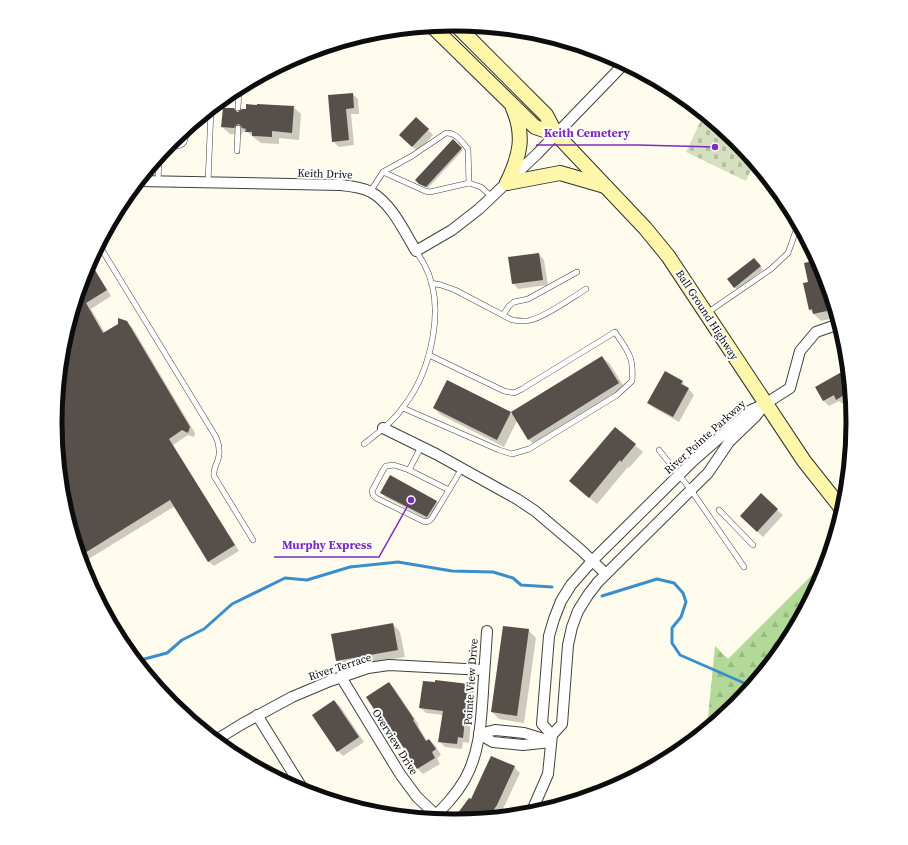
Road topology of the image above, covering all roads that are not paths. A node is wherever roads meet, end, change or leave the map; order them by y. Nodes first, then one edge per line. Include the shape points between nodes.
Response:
1 (462, 31) edge
2 (438, 32) edge
3 (620, 68) edge
4 (239, 95) edge
5 (511, 104) junction
6 (238, 108) dead end
7 (209, 118) edge
8 (238, 128) dead end
9 (556, 134) junction
10 (186, 137) edge
11 (177, 146) edge
12 (237, 151) dead end
13 (159, 166) edge
14 (383, 172) junction
15 (145, 181) edge
16 (158, 182) junction
17 (208, 183) junction
18 (469, 183) junction
19 (507, 183) junction
20 (605, 186) junction
21 (370, 192) junction
22 (492, 197) junction
23 (796, 232) edge
24 (102, 250) edge
25 (416, 251) junction
26 (577, 272) dead end
27 (431, 283) junction
28 (586, 289) dead end
29 (706, 314) junction
30 (503, 315) junction
31 (833, 326) edge
32 (429, 354) junction
33 (766, 404) junction
34 (404, 408) junction
35 (383, 428) junction
36 (364, 444) dead end
37 (421, 447) junction
38 (659, 450) dead end
39 (462, 467) junction
40 (408, 470) junction
41 (680, 475) junction
42 (449, 490) junction
43 (691, 490) junction
44 (837, 503) edge
45 (719, 510) dead end
46 (253, 540) dead end
47 (753, 545) dead end
48 (593, 560) junction
49 (744, 567) dead end
50 (606, 574) junction
51 (487, 631) dead end
52 (484, 670) junction
53 (341, 677) junction
54 (257, 715) junction
55 (479, 734) junction
56 (221, 737) edge
57 (551, 738) junction
58 (297, 781) edge
59 (534, 805) edge
60 (431, 813) edge
61 (438, 813) edge

1 - 9 main road, Ball Ground Highway via 546,115
2 - 5 main road, Ball Ground Highway
3 - 9 street
4 - 6 lane
5 - 9 main road, Ball Ground Highway via 535,126
5 - 19 main road via 518,118 521,137 517,160
7 - 17 lane
8 - 12 lane
9 - 19 street
9 - 20 main road, Ball Ground Highway
10 - 11 lane via 184,144
13 - 16 lane
14 - 18 lane via 430,192
14 - 18 lane via 450,132 468,149
14 - 21 lane
15 - 16 street, Keith Drive
16 - 17 street, Keith Drive
17 - 21 street, Keith Drive via 340,185
18 - 22 lane via 481,187
19 - 20 main road via 560,174
19 - 22 street
20 - 29 main road, Ball Ground Highway via 668,256
21 - 25 street, Keith Drive via 386,203
22 - 25 street via 452,230
23 - 29 lane via 788,253
24 - 46 lane via 216,437 219,452 214,476
25 - 27 lane via 425,265
26 - 30 lane via 528,299 514,302
27 - 30 lane via 455,290
27 - 32 lane via 435,316
28 - 30 lane via 533,320 518,321
29 - 33 main road, Ball Ground Highway
31 - 33 street via 816,332 800,351 793,386
32 - 34 lane via 416,388
32 - 34 lane via 504,391 514,393 615,332 631,358 632,381 617,395 529,449 512,454
33 - 41 street, River Pointe Parkway via 751,410
33 - 43 street, River Pointe Parkway via 729,442 708,473
33 - 44 main road, Ball Ground Highway via 804,461
34 - 35 lane
35 - 36 lane
35 - 37 street
37 - 39 street
37 - 40 lane
38 - 41 lane
39 - 42 lane
39 - 48 street via 524,503
40 - 42 lane
40 - 42 lane via 394,465 386,466 372,495 425,522 429,521
41 - 43 lane
41 - 48 street, River Pointe Parkway
43 - 49 lane
43 - 50 street, River Pointe Parkway
45 - 47 lane
48 - 50 street
48 - 57 street, River Pointe Parkway via 561,601 549,636 542,724
50 - 57 street, River Pointe Parkway via 588,595 572,627 568,645 562,724
51 - 52 street, Pointe View Drive
52 - 53 street, River Terrace via 389,664
52 - 55 street, Pointe View Drive
53 - 54 street, River Terrace
53 - 60 street, Overview Drive via 400,774
54 - 56 street, River Terrace
54 - 58 street
55 - 57 street, Pointe View Drive via 494,742 523,745
55 - 61 street, Pointe View Drive via 478,744 465,779 452,799
57 - 59 street, River Pointe Parkway via 548,774

